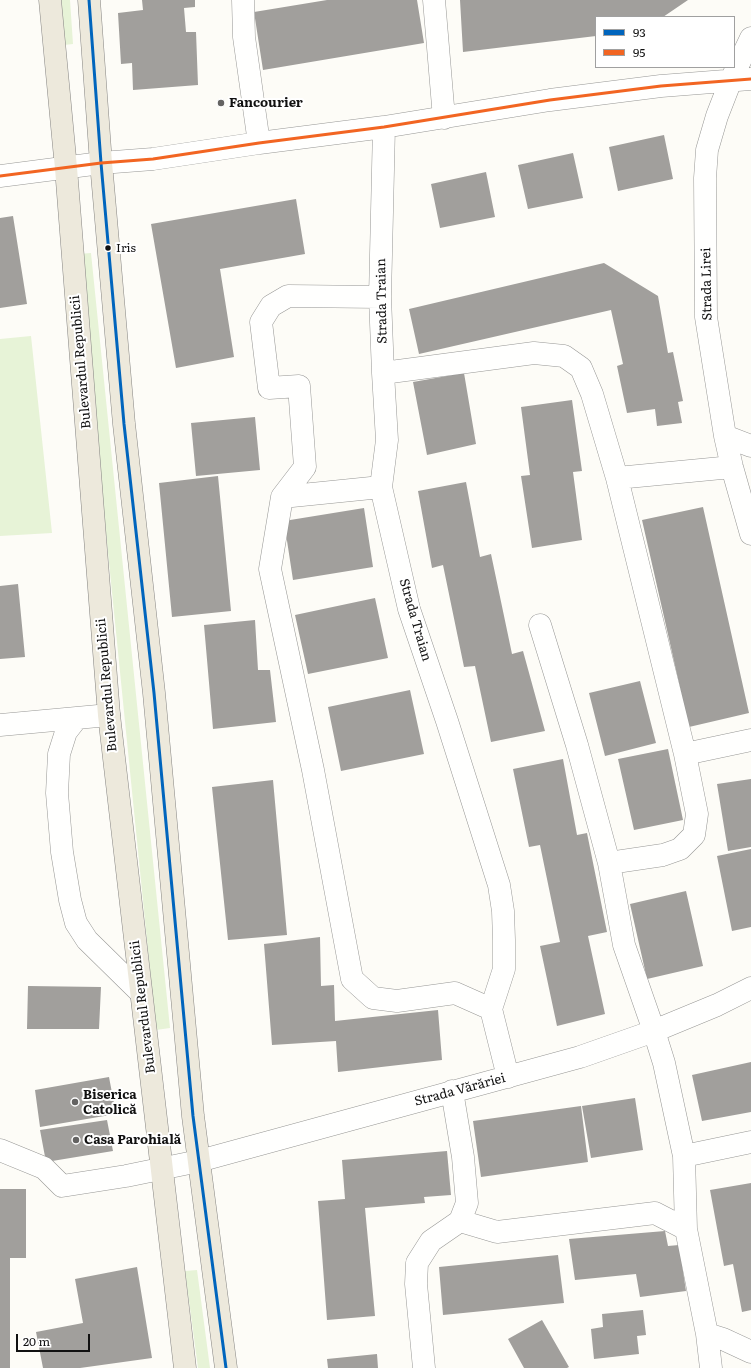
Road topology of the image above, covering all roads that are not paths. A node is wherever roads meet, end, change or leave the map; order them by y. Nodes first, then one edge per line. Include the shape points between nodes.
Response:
1 (50, 0) edge
2 (89, 0) edge
3 (243, 0) edge
4 (434, 0) edge
5 (751, 38) edge
6 (741, 80) edge
7 (444, 118) junction
8 (384, 127) junction
9 (259, 143) junction
10 (101, 163) junction
11 (66, 168) junction
12 (0, 176) edge
13 (380, 297) junction
14 (383, 373) junction
15 (725, 436) junction
16 (751, 446) edge
17 (732, 467) junction
18 (616, 478) junction
19 (381, 486) junction
20 (282, 497) junction
21 (751, 534) edge
22 (540, 625) dead end
23 (109, 715) junction
24 (77, 718) junction
25 (0, 725) edge
26 (751, 740) edge
27 (685, 754) junction
28 (609, 863) junction
29 (751, 988) edge
30 (141, 992) junction
31 (491, 1009) junction
32 (654, 1032) junction
33 (508, 1077) junction
34 (452, 1091) junction
35 (751, 1142) edge
36 (0, 1150) edge
37 (684, 1156) junction
38 (199, 1162) junction
39 (161, 1168) junction
40 (460, 1221) junction
41 (686, 1229) junction
42 (707, 1334) junction
43 (751, 1352) edge
44 (185, 1368) edge
45 (226, 1368) edge
46 (424, 1368) edge
47 (711, 1368) edge

1 - 11 main road, Bulevardul Republicii
2 - 10 main road
3 - 9 street via 244,37
4 - 7 street
5 - 6 street, Strada Lirei
6 - 7 street via 661,86 550,100
6 - 15 street, Strada Lirei via 717,116 707,150 705,178 706,317
7 - 8 street
8 - 9 street
8 - 13 street, Strada Traian
9 - 10 street via 153,159
10 - 11 street
10 - 38 main road via 124,424 154,693
11 - 12 street
11 - 23 main road, Bulevardul Republicii
13 - 14 street, Strada Traian
13 - 20 street via 288,296 271,306 261,322 268,388 299,386 305,467
14 - 18 street via 534,353 564,356 581,368 592,394
14 - 19 street, Strada Traian via 387,440
15 - 16 street
15 - 17 street, Strada Lirei
17 - 18 street
17 - 21 street, Strada Lirei
18 - 27 street
19 - 20 street
19 - 31 street, Strada Traian via 409,609 498,885 503,911 504,969
20 - 31 street via 270,568 313,770 352,979 373,998 397,1000 455,993
22 - 28 street via 577,745
23 - 24 street
23 - 30 main road, Bulevardul Republicii
24 - 25 street
24 - 30 street via 66,732 59,754 57,785 62,852 70,900 76,923 87,940
26 - 27 street
27 - 28 street via 697,814 694,835 680,849 663,855
28 - 32 street via 624,945
29 - 32 street, Strada Vărăriei
30 - 39 main road, Bulevardul Republicii
31 - 33 street
32 - 33 street, Strada Vărăriei via 580,1057
32 - 37 street via 664,1063
33 - 34 street, Strada Vărăriei
34 - 38 street, Strada Vărăriei
34 - 40 street via 463,1157 467,1203
35 - 37 street
36 - 39 street, Strada Vărăriei via 44,1168 62,1186
37 - 41 street
38 - 39 street, Strada Vărăriei
38 - 45 main road
39 - 44 main road, Bulevardul Republicii
40 - 41 street via 497,1232 655,1213
40 - 46 street via 431,1241 417,1263 416,1284
41 - 42 street
42 - 43 street via 723,1338
42 - 47 street

